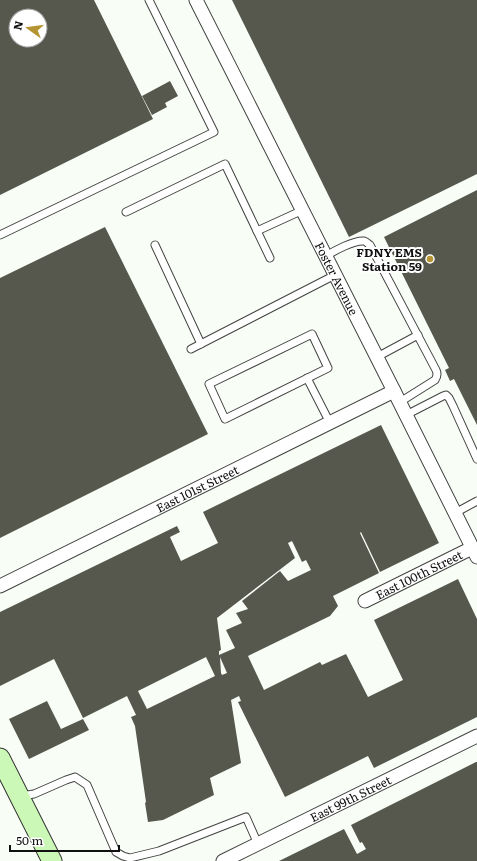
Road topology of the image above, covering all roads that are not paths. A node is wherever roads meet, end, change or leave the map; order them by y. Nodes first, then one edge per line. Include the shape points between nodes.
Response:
1 (149, 0) edge
2 (196, 0) edge
3 (303, 210) junction
4 (126, 212) dead end
5 (257, 231) junction
6 (0, 235) edge
7 (155, 245) dead end
8 (326, 256) junction
9 (270, 258) dead end
10 (335, 274) junction
11 (418, 335) junction
12 (201, 344) junction
13 (191, 350) dead end
14 (377, 357) junction
15 (307, 378) junction
16 (397, 396) junction
17 (406, 415) junction
18 (330, 423) junction
19 (477, 459) edge
20 (477, 501) edge
21 (455, 513) junction
22 (475, 553) edge
23 (0, 586) edge
24 (366, 601) dead end
25 (477, 736) edge
26 (0, 758) edge
27 (19, 796) junction
28 (43, 843) junction
29 (258, 844) junction
30 (36, 861) edge
31 (52, 861) edge
32 (223, 861) edge

1 - 6 lane via 214,132
2 - 3 street, Foster Avenue
3 - 5 lane
3 - 8 street, Foster Avenue
4 - 5 lane via 225,164
5 - 9 lane
7 - 12 lane
8 - 10 street, Foster Avenue
8 - 11 lane via 350,244 363,241 370,245
10 - 12 lane
10 - 14 street, Foster Avenue
11 - 14 lane
11 - 16 lane via 437,377
12 - 13 lane
14 - 16 street, Foster Avenue
15 - 15 lane via 225,419 209,384 312,334 328,368
15 - 18 lane
16 - 17 street, Foster Avenue
16 - 18 street, East 101st Street
17 - 19 lane via 446,396
17 - 21 street, Foster Avenue
18 - 23 street, East 101st Street
20 - 21 lane
21 - 22 street, Foster Avenue
22 - 24 street, East 100th Street
25 - 29 street, East 99th Street
26 - 27 main road
27 - 28 main road
27 - 29 lane via 34,794 75,777 87,785 116,852 130,858 159,851 246,817
28 - 30 main road
28 - 31 main road
29 - 32 street, East 99th Street

